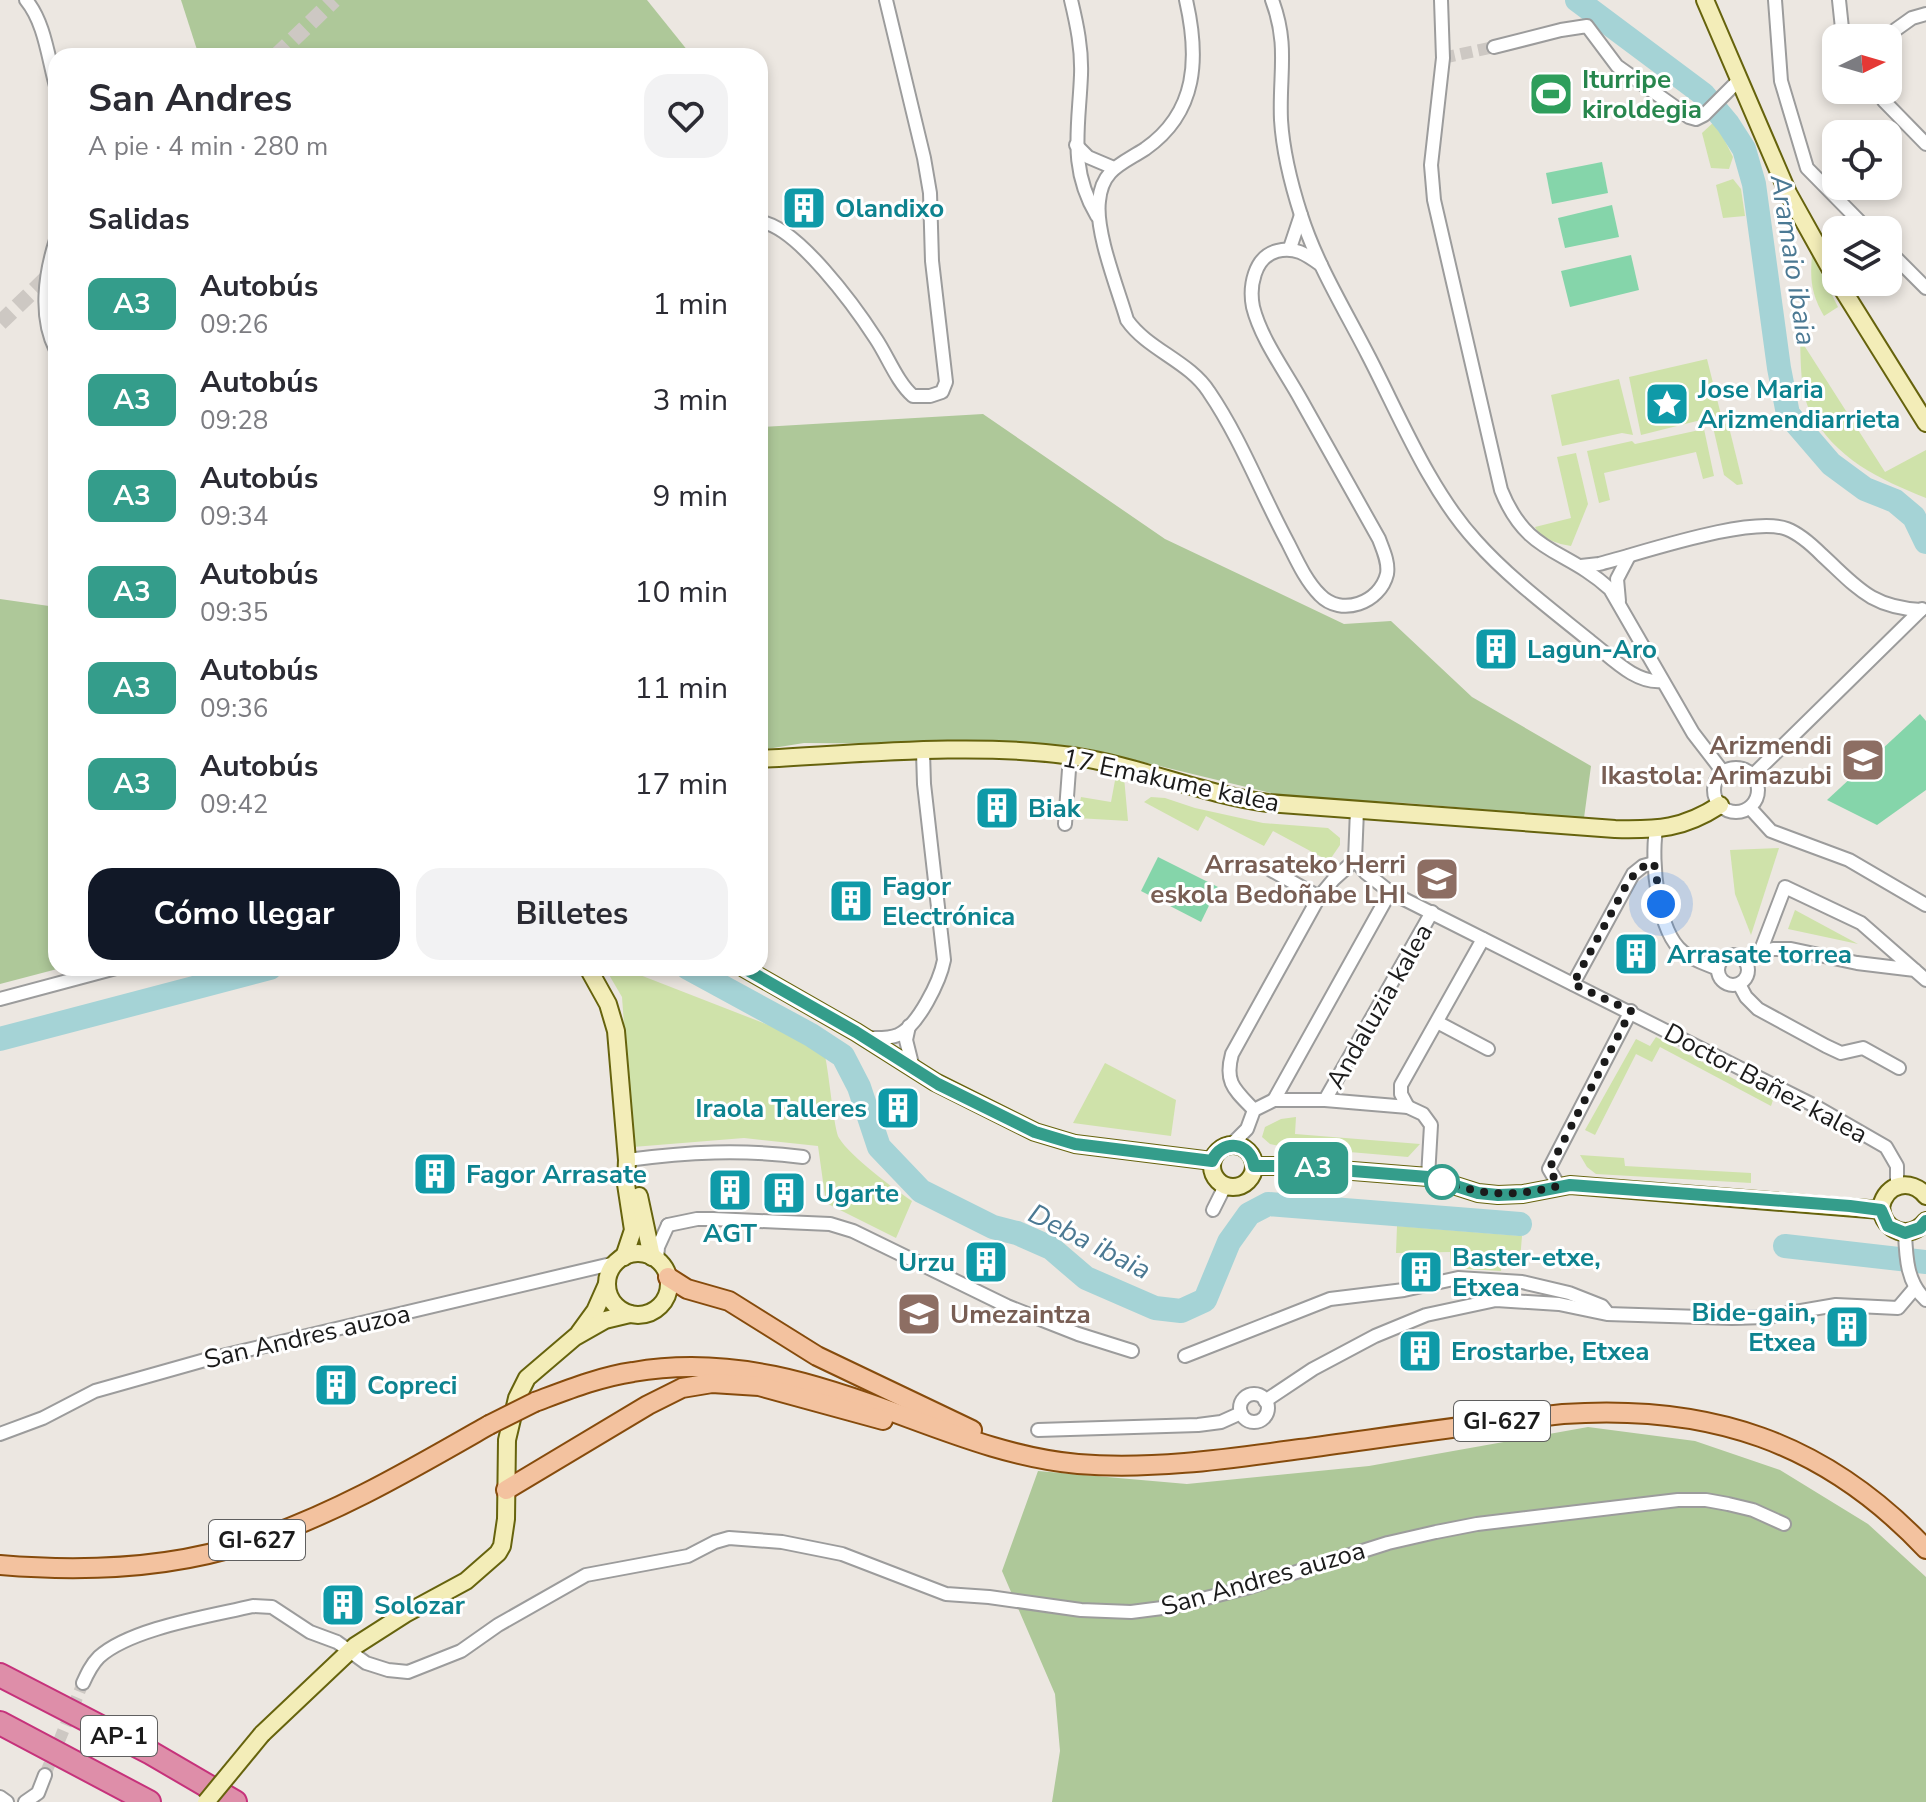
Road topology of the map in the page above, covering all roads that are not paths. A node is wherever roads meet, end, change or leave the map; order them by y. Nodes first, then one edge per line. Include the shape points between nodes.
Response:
1 (26, 0) edge
2 (886, 0) edge
3 (1071, 0) edge
4 (1186, 0) edge
5 (1272, 0) edge
6 (1441, 0) edge
7 (1705, 0) edge
8 (1775, 0) edge
9 (1839, 0) edge
10 (1926, 14) edge
11 (1842, 24) edge
12 (1902, 25) edge
13 (1494, 47) tunnel mouth
14 (48, 56) edge
15 (1739, 80) junction
16 (1887, 104) edge
17 (1075, 143) junction
18 (1926, 144) edge
19 (1114, 168) junction
20 (1301, 215) junction
21 (1854, 216) edge
22 (1098, 219) junction
23 (768, 223) edge
24 (1290, 248) junction
25 (1822, 256) edge
26 (1902, 264) edge
27 (1321, 265) junction
28 (1926, 288) edge
29 (48, 290) edge
30 (1846, 296) edge
31 (48, 332) edge
32 (1926, 423) edge
33 (1629, 556) junction
34 (1580, 566) junction
35 (1619, 604) junction
36 (1924, 607) edge
37 (1662, 681) junction
38 (923, 756) junction
39 (1070, 756) junction
40 (768, 759) edge
41 (1723, 772) junction
42 (1753, 775) junction
43 (1720, 805) junction
44 (1750, 808) junction
45 (1357, 810) junction
46 (1065, 824) dead end
47 (1656, 830) junction
48 (1355, 860) junction
49 (1654, 863) junction
50 (1271, 870) dead end
51 (1390, 892) junction
52 (1319, 897) junction
53 (1926, 905) edge
54 (1432, 912) junction
55 (1483, 939) junction
56 (1759, 955) junction
57 (1747, 965) junction
58 (1718, 969) junction
59 (1915, 970) junction
60 (86, 976) edge
61 (592, 976) edge
62 (758, 976) edge
63 (1926, 980) edge
64 (1573, 984) junction
65 (1739, 984) junction
66 (0, 999) edge
67 (1631, 1011) junction
68 (1437, 1022) junction
69 (909, 1026) junction
70 (867, 1038) junction
71 (1488, 1049) dead end
72 (913, 1068) junction
73 (1899, 1068) dead end
74 (1274, 1100) junction
75 (1325, 1100) junction
76 (1408, 1107) junction
77 (1254, 1110) junction
78 (1231, 1145) junction
79 (803, 1157) dead end
80 (627, 1160) junction
81 (1212, 1161) junction
82 (1254, 1166) junction
83 (1428, 1177) junction
84 (1225, 1186) junction
85 (1559, 1186) junction
86 (1897, 1186) junction
87 (1926, 1196) edge
88 (1213, 1210) dead end
89 (1881, 1210) junction
90 (643, 1214) junction
91 (1926, 1221) edge
92 (668, 1225) junction
93 (1905, 1237) junction
94 (623, 1258) junction
95 (654, 1259) junction
96 (668, 1277) junction
97 (607, 1283) junction
98 (1915, 1288) junction
99 (1926, 1300) edge
100 (630, 1314) junction
101 (1607, 1314) junction
102 (575, 1337) junction
103 (1132, 1351) dead end
104 (1185, 1356) dead end
105 (1265, 1401) junction
106 (1241, 1413) junction
107 (1038, 1430) dead end
108 (944, 1431) junction
109 (0, 1434) edge
110 (1042, 1458) junction
111 (506, 1490) junction
112 (1784, 1524) dead end
113 (1926, 1549) edge
114 (0, 1565) edge
115 (348, 1652) junction
116 (0, 1675) edge
117 (83, 1683) tunnel mouth
118 (0, 1723) edge
119 (45, 1775) tunnel mouth
120 (0, 1797) edge
121 (7, 1802) edge
122 (25, 1802) edge
123 (149, 1802) edge
124 (206, 1802) edge
125 (235, 1802) edge

1 - 14 street via 35,11
2 - 23 street via 930,193 946,382 942,392 913,396 905,389 825,271
3 - 17 street via 1081,72
4 - 19 street via 1194,47 1191,89 1167,129
5 - 20 street via 1284,43 1281,119 1286,162
6 - 34 street via 1443,58 1431,165 1434,200 1501,490 1529,535
7 - 15 street
8 - 21 street via 1781,81 1807,168
9 - 11 street
10 - 12 street
13 - 15 street via 1587,26 1617,66 1696,119
15 - 25 street via 1797,213
16 - 18 street
17 - 19 street via 1088,157
17 - 22 street via 1086,198
19 - 22 street via 1102,187
20 - 24 street
20 - 27 street
22 - 24 street via 1135,333 1206,387 1311,585 1323,599 1347,607 1380,589 1387,558 1253,306 1258,263 1273,251
24 - 27 street
26 - 28 street
27 - 37 street via 1427,468 1475,541 1618,662 1647,682
29 - 31 street
30 - 32 street
33 - 34 street
33 - 35 street via 1617,579
33 - 36 street via 1738,528 1786,528 1870,598 1901,609
34 - 35 street via 1610,589
35 - 37 street
36 - 42 street
37 - 41 street
38 - 39 street, 17 Emakume kalea
38 - 40 street, 17 Emakume kalea
38 - 69 street via 944,960 933,991
39 - 45 street, 17 Emakume kalea via 1236,799
39 - 46 street
41 - 42 street via 1736,767
41 - 43 street via 1714,787
42 - 44 street via 1758,796
43 - 44 street via 1738,812
43 - 47 street, 17 Emakume kalea via 1686,824
44 - 53 street via 1771,831 1849,860
45 - 47 street, 17 Emakume kalea
45 - 48 street
47 - 49 street
48 - 51 street, Doctor Bañez kalea
48 - 52 street
49 - 58 street via 1664,923 1672,938 1682,951
49 - 64 street via 1640,868 1628,882
50 - 52 street
51 - 54 street, Doctor Bañez kalea
51 - 74 street
52 - 77 street via 1228,1069 1233,1087
54 - 55 street, Doctor Bañez kalea
54 - 75 street, Andaluzia kalea
55 - 64 street, Doctor Bañez kalea
55 - 68 street
56 - 57 street
56 - 59 street via 1791,949
56 - 59 street via 1785,887 1861,923
57 - 58 street via 1731,955
57 - 65 street
58 - 65 street via 1724,982
59 - 63 street
60 - 66 street
61 - 80 street via 616,1031
62 - 70 street
64 - 67 street, Doctor Bañez kalea
65 - 73 street via 1758,1009 1826,1046 1841,1053 1863,1048
67 - 85 street via 1549,1169
67 - 86 street, Doctor Bañez kalea via 1886,1147 1897,1166
68 - 71 street
68 - 76 street via 1401,1085
69 - 70 street via 899,1035
69 - 72 street via 906,1040
70 - 72 street
72 - 81 street via 1048,1136
74 - 75 street
74 - 77 street
75 - 76 street
76 - 83 street via 1431,1125
77 - 78 street via 1247,1129
78 - 81 street
78 - 82 street via 1249,1153
79 - 80 street via 692,1152
80 - 90 street
80 - 94 street via 633,1230
81 - 84 street via 1216,1178
82 - 83 street
82 - 84 street via 1244,1183
83 - 85 street via 1498,1195
84 - 88 street
85 - 89 street
86 - 87 street via 1913,1186
86 - 89 street via 1886,1194
89 - 93 street via 1888,1226
90 - 92 street
90 - 95 street
91 - 93 street
92 - 95 street
92 - 103 street via 697,1219 830,1224 862,1234 1007,1306
93 - 98 street
94 - 95 street, San Andres auzoa via 640,1254
94 - 97 street
94 - 109 street, San Andres auzoa via 95,1391
95 - 96 street
96 - 100 street via 660,1306
96 - 110 main road via 687,1289 729,1301 817,1356 891,1392
97 - 100 street via 613,1302
97 - 102 street
98 - 99 street
98 - 101 street via 1898,1308 1836,1305 1766,1317
100 - 102 street via 605,1320
101 - 104 street via 1602,1306 1580,1297 1534,1285 1458,1278 1330,1299
101 - 105 street via 1513,1300 1456,1307 1375,1336
102 - 111 street via 527,1378 517,1398 507,1440
105 - 106 street via 1249,1395 1240,1404
105 - 106 street via 1266,1414 1260,1421 1251,1422
106 - 107 street via 1198,1425
108 - 110 main road, GI-627
108 - 111 main road via 894,1424 759,1386 712,1383 682,1388 648,1405
108 - 114 main road, GI-627, bridge via 835,1390 756,1371 676,1366 632,1372 535,1402 351,1501 247,1543 179,1560 110,1568
110 - 113 main road, GI-627 via 1110,1465 1214,1460 1563,1414 1665,1413 1740,1429 1795,1451 1862,1491
111 - 115 street via 502,1546 490,1561
112 - 115 street, San Andres auzoa via 1753,1510 1678,1500 1477,1524 1388,1543 1210,1598 1131,1612 946,1594 842,1554 729,1538 688,1556 586,1575 461,1651 408,1672 366,1663
115 - 117 street, San Andres auzoa via 272,1607 253,1606 127,1639 98,1658
115 - 124 street, bridge via 262,1734
116 - 125 highway, AP-1
118 - 123 highway, AP-1
119 - 122 street via 38,1793
120 - 121 street

